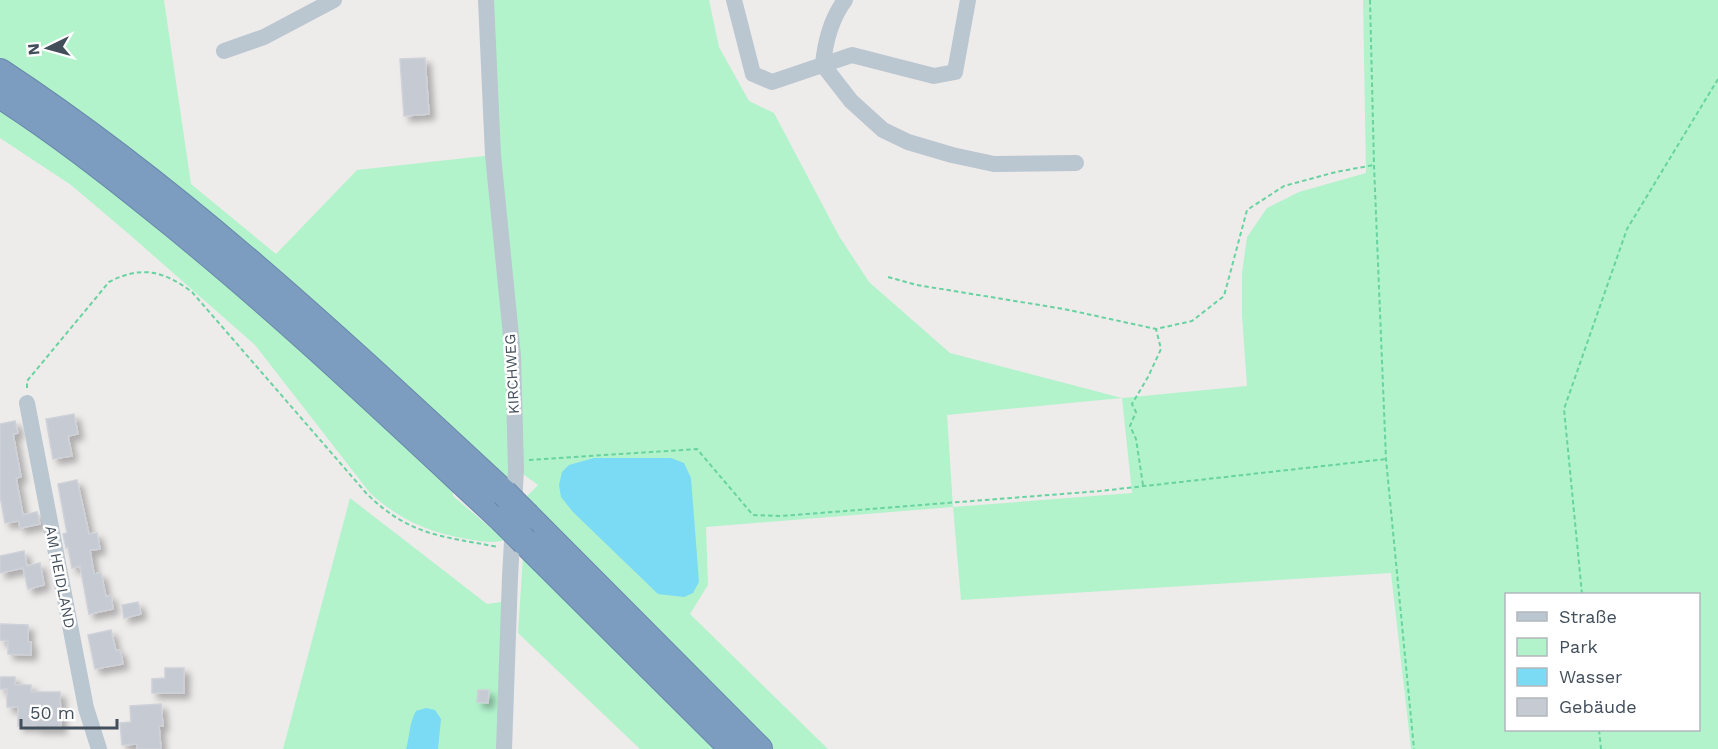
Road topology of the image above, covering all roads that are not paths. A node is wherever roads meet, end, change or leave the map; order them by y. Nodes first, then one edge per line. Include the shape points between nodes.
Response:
1 (334, 0) edge
2 (486, 0) edge
3 (734, 0) edge
4 (845, 0) edge
5 (968, 0) edge
6 (224, 51) dead end
7 (823, 65) junction
8 (0, 72) edge
9 (0, 95) edge
10 (1076, 162) dead end
11 (27, 403) road end
12 (518, 546) junction
13 (99, 749) edge
14 (504, 749) edge
15 (733, 749) edge
16 (759, 749) edge

1 - 6 street via 264,37
2 - 12 street, KIRCHWEG via 493,155 513,356
3 - 7 street via 753,74 772,82
4 - 7 street via 825,43
5 - 7 street via 955,72 934,76 852,55
7 - 10 street via 851,101 883,130 908,142 994,164
8 - 16 highway, bridge via 102,143 204,223 381,379 528,516
9 - 12 highway, bridge via 112,175 200,245 502,519
11 - 13 street, AM HEIDLAND via 84,698
12 - 14 street, KIRCHWEG
12 - 15 highway

